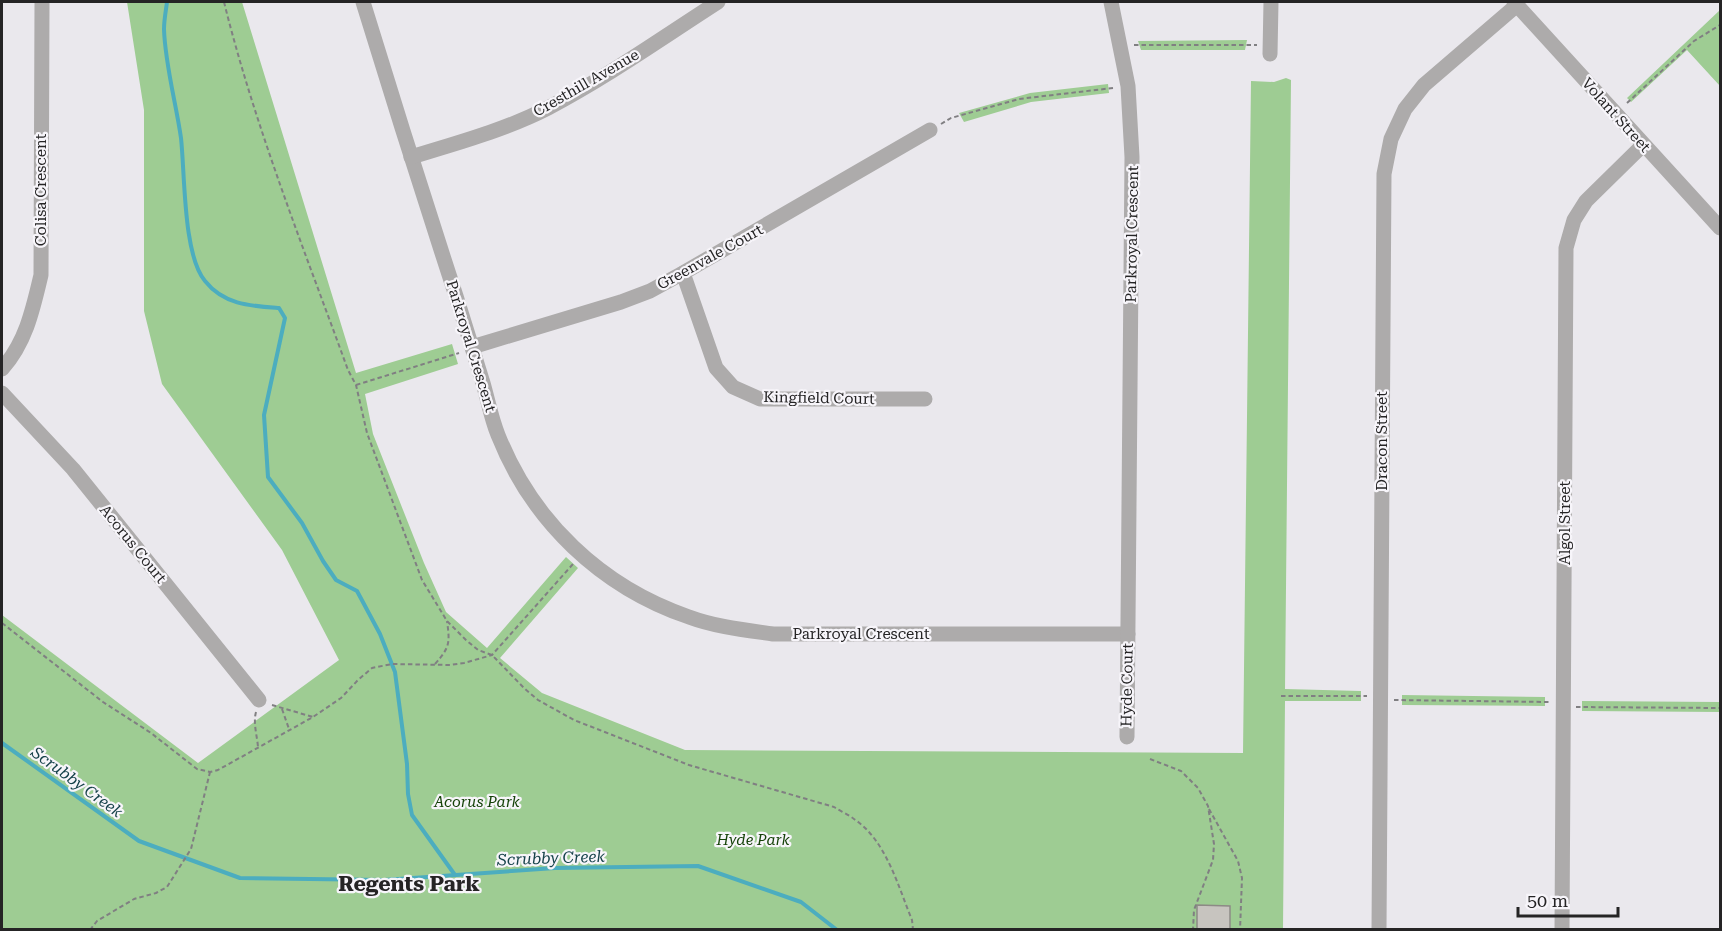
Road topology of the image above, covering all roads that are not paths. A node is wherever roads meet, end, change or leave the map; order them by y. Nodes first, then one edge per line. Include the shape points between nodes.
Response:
1 (42, 2) edge
2 (363, 2) edge
3 (718, 2) edge
4 (1111, 2) edge
5 (1271, 2) edge
6 (1515, 3) edge
7 (1270, 50) road end
8 (930, 130) road end
9 (1643, 145) junction
10 (411, 157) junction
11 (1720, 228) edge
12 (683, 273) junction
13 (472, 347) junction
14 (2, 369) edge
15 (2, 393) edge
16 (925, 399) dead end
17 (1128, 634) junction
18 (259, 700) road end
19 (1126, 737) dead end
20 (1379, 930) edge
21 (1562, 930) edge

1 - 14 street, Colisa Crescent via 40,275 33,312
2 - 10 street, Parkroyal Crescent
3 - 10 street, Cresthill Avenue via 547,108 499,129
4 - 17 street, Parkroyal Crescent via 1128,86 1132,157
5 - 7 street
6 - 9 street, Volant Street
6 - 20 street, Dracon Street via 1424,85 1405,109 1391,139 1384,174
8 - 12 street, Greenvale Court
9 - 11 street, Volant Street
9 - 21 street, Algol Street via 1586,201 1574,220 1566,248
10 - 13 street, Parkroyal Crescent
12 - 13 street, Greenvale Court via 621,302
12 - 16 street, Kingfield Court via 716,368 733,387 760,399
13 - 17 street, Parkroyal Crescent via 497,434 515,473 559,534 619,584 689,618 773,634
15 - 18 street, Acorus Court via 73,469
17 - 19 street, Hyde Court

